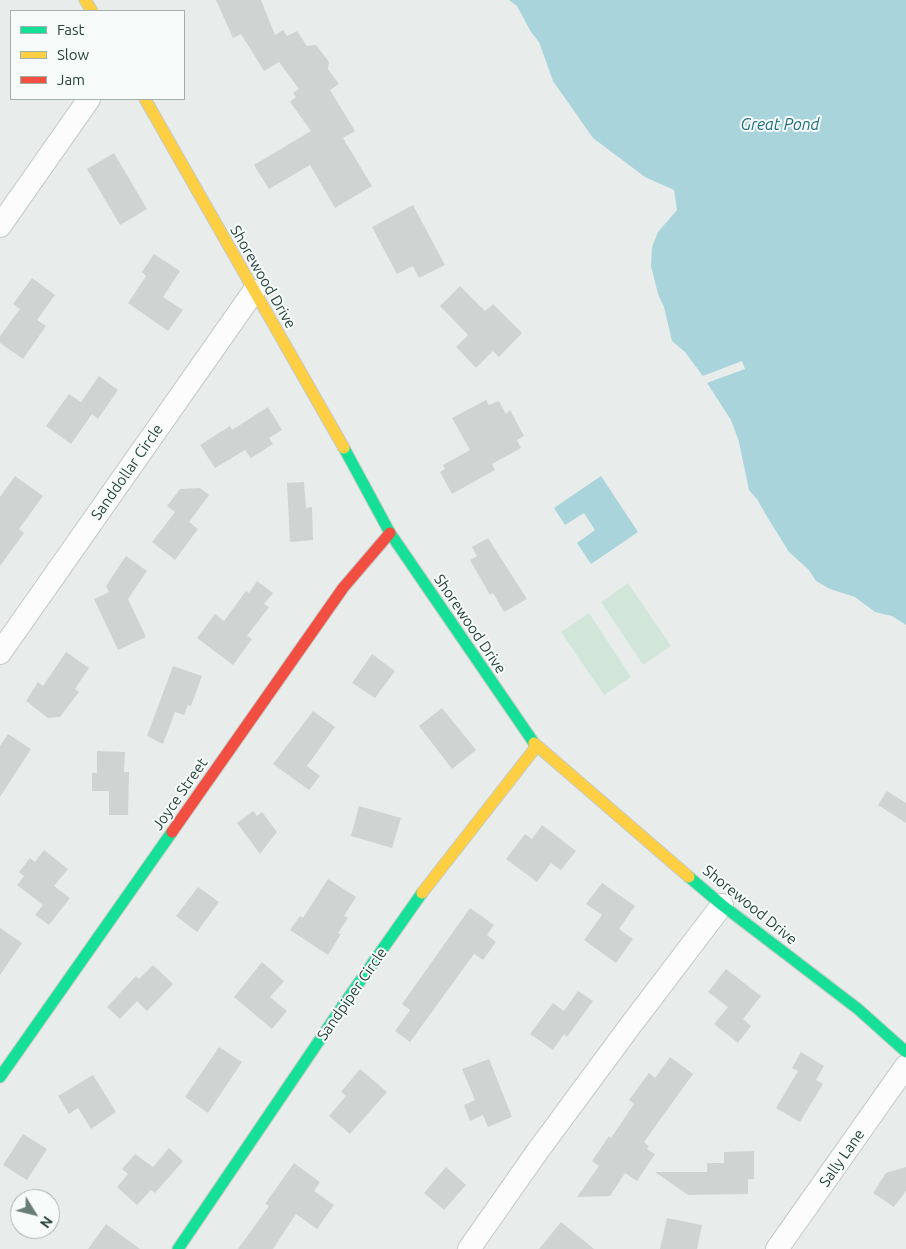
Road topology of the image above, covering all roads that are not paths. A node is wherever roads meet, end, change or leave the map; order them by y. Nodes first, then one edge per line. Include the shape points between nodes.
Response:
1 (88, 100) edge
2 (146, 100) edge
3 (0, 226) edge
4 (254, 291) junction
5 (390, 533) junction
6 (0, 653) edge
7 (536, 747) junction
8 (722, 905) junction
9 (906, 1052) edge
10 (906, 1066) edge
11 (0, 1077) edge
12 (178, 1249) edge
13 (469, 1249) edge
14 (777, 1249) edge

1 - 3 street
2 - 4 street, Shorewood Drive
4 - 5 street, Shorewood Drive via 325,412
4 - 6 street, Sanddollar Circle
5 - 7 street, Shorewood Drive
5 - 11 street, Joyce Street via 342,588
7 - 8 street, Shorewood Drive
7 - 12 street, Sandpiper Circle via 432,879
8 - 9 street, Shorewood Drive via 858,1009
8 - 13 street via 537,1152
10 - 14 street, Sally Lane

